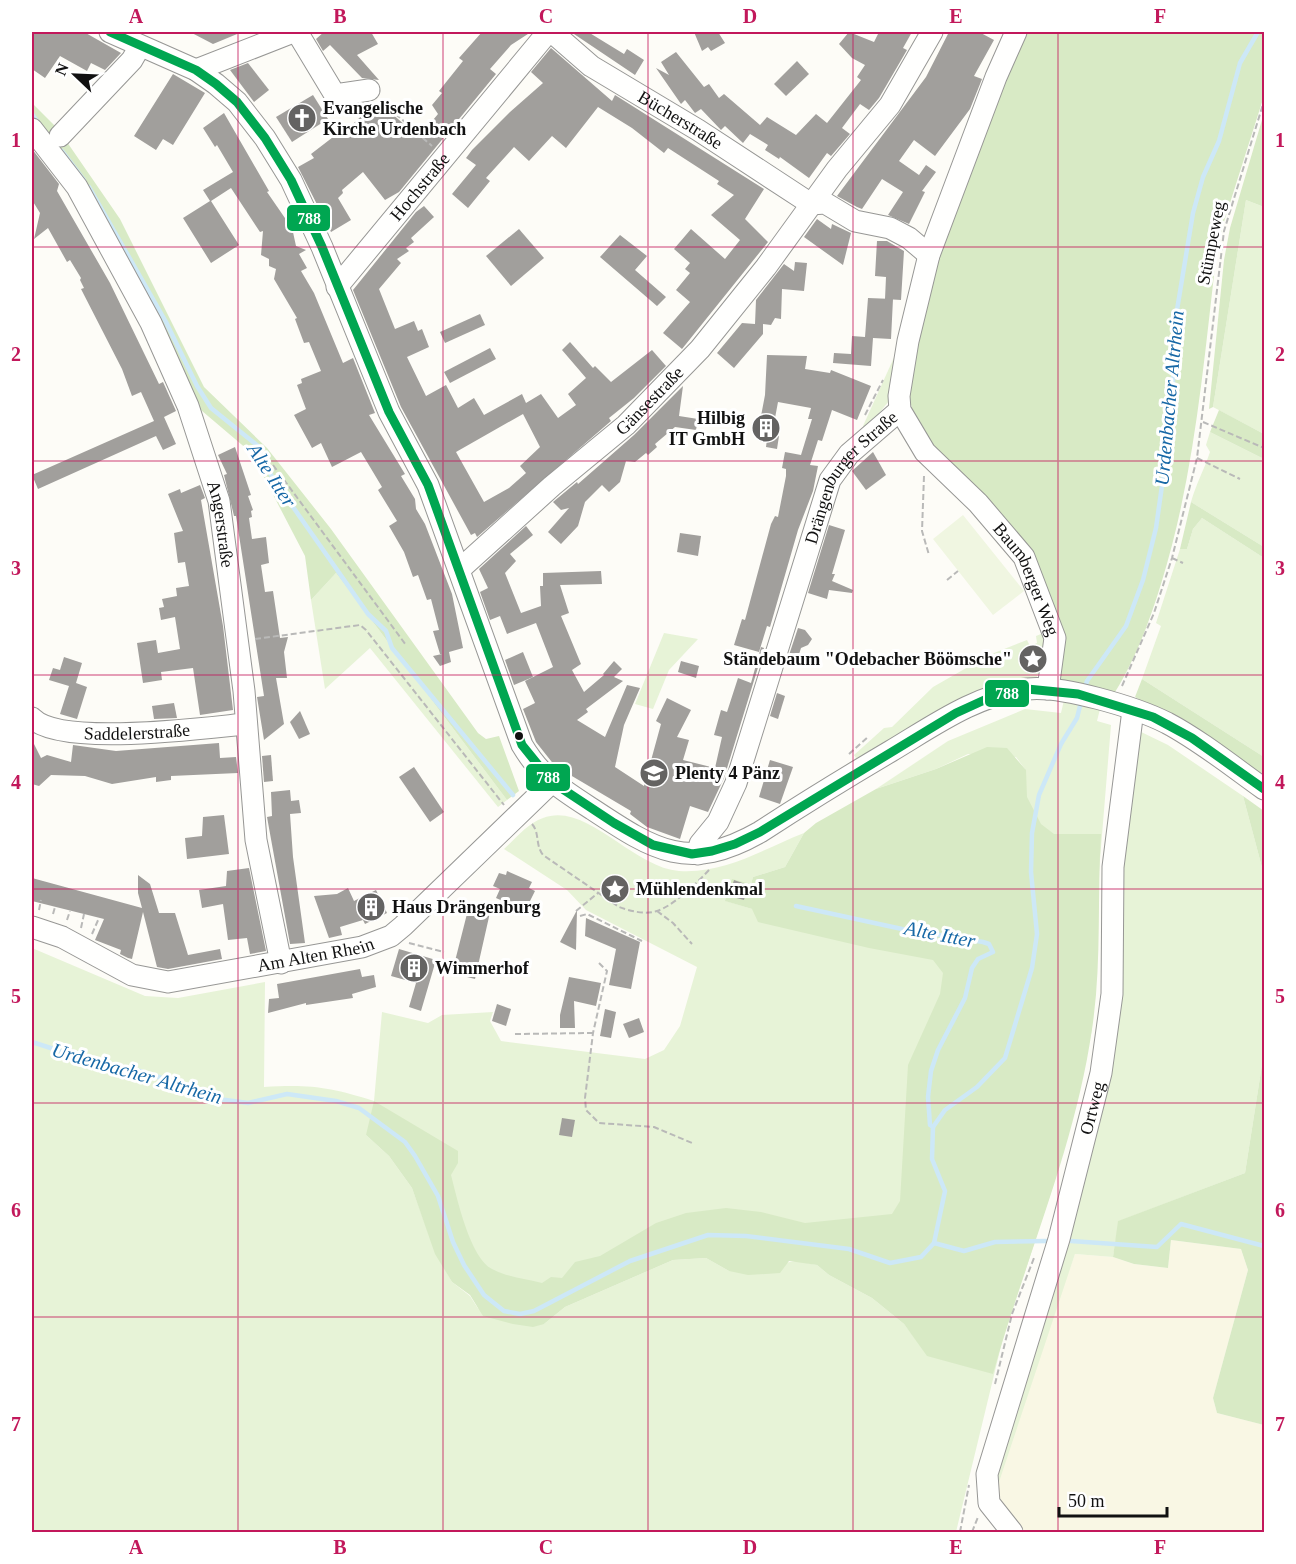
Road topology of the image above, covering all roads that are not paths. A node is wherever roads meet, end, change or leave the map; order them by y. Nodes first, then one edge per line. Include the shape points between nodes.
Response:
1 (110, 32) edge
2 (550, 32) edge
3 (933, 32) edge
4 (1016, 32) edge
5 (286, 33) edge
6 (140, 46) junction
7 (196, 70) junction
8 (369, 90) road end
9 (32, 129) edge
10 (60, 136) dead end
11 (811, 204) junction
12 (929, 255) junction
13 (337, 287) junction
14 (900, 410) junction
15 (459, 570) junction
16 (1054, 691) junction
17 (1117, 705) junction
18 (32, 718) edge
19 (245, 724) junction
20 (551, 783) junction
21 (1264, 789) edge
22 (705, 860) junction
23 (32, 927) edge
24 (281, 963) junction
25 (1012, 1533) edge

1 - 6 street
2 - 11 street, Bücherstraße via 591,66
2 - 13 street, Hochstraße
3 - 11 street, Gänsestraße via 890,105
4 - 12 street, Drängenburger Straße
5 - 7 street
5 - 8 street via 335,95
6 - 7 street
6 - 10 street via 132,60
7 - 13 street via 237,102 265,138 302,202
9 - 19 street, Angerstraße via 77,187 101,226 188,406 219,501
11 - 12 street via 825,203 855,221 890,228
11 - 15 street, Gänsestraße via 700,349 626,425
12 - 14 street, Drängenburger Straße via 908,341
13 - 15 street via 389,412 428,485
14 - 16 street, Baumberger Weg via 925,452 987,512 1024,557 1055,638
14 - 22 street, Drängenburger Straße via 849,454 830,480 736,783 718,822 700,844
15 - 20 street via 522,745
16 - 17 street
16 - 22 street via 1013,691 970,706 746,840
17 - 21 street via 1176,729
17 - 25 street, Ortweg via 1112,994 1101,1073 1049,1273 987,1474 988,1494 996,1515
18 - 19 street, Saddelerstraße via 67,729 119,734
19 - 24 street, Angerstraße via 256,840
20 - 22 street via 649,845
20 - 24 street, Am Alten Rhein via 528,815 391,936 354,949
23 - 24 street, Am Alten Rhein via 63,937 132,975 157,981 184,981

